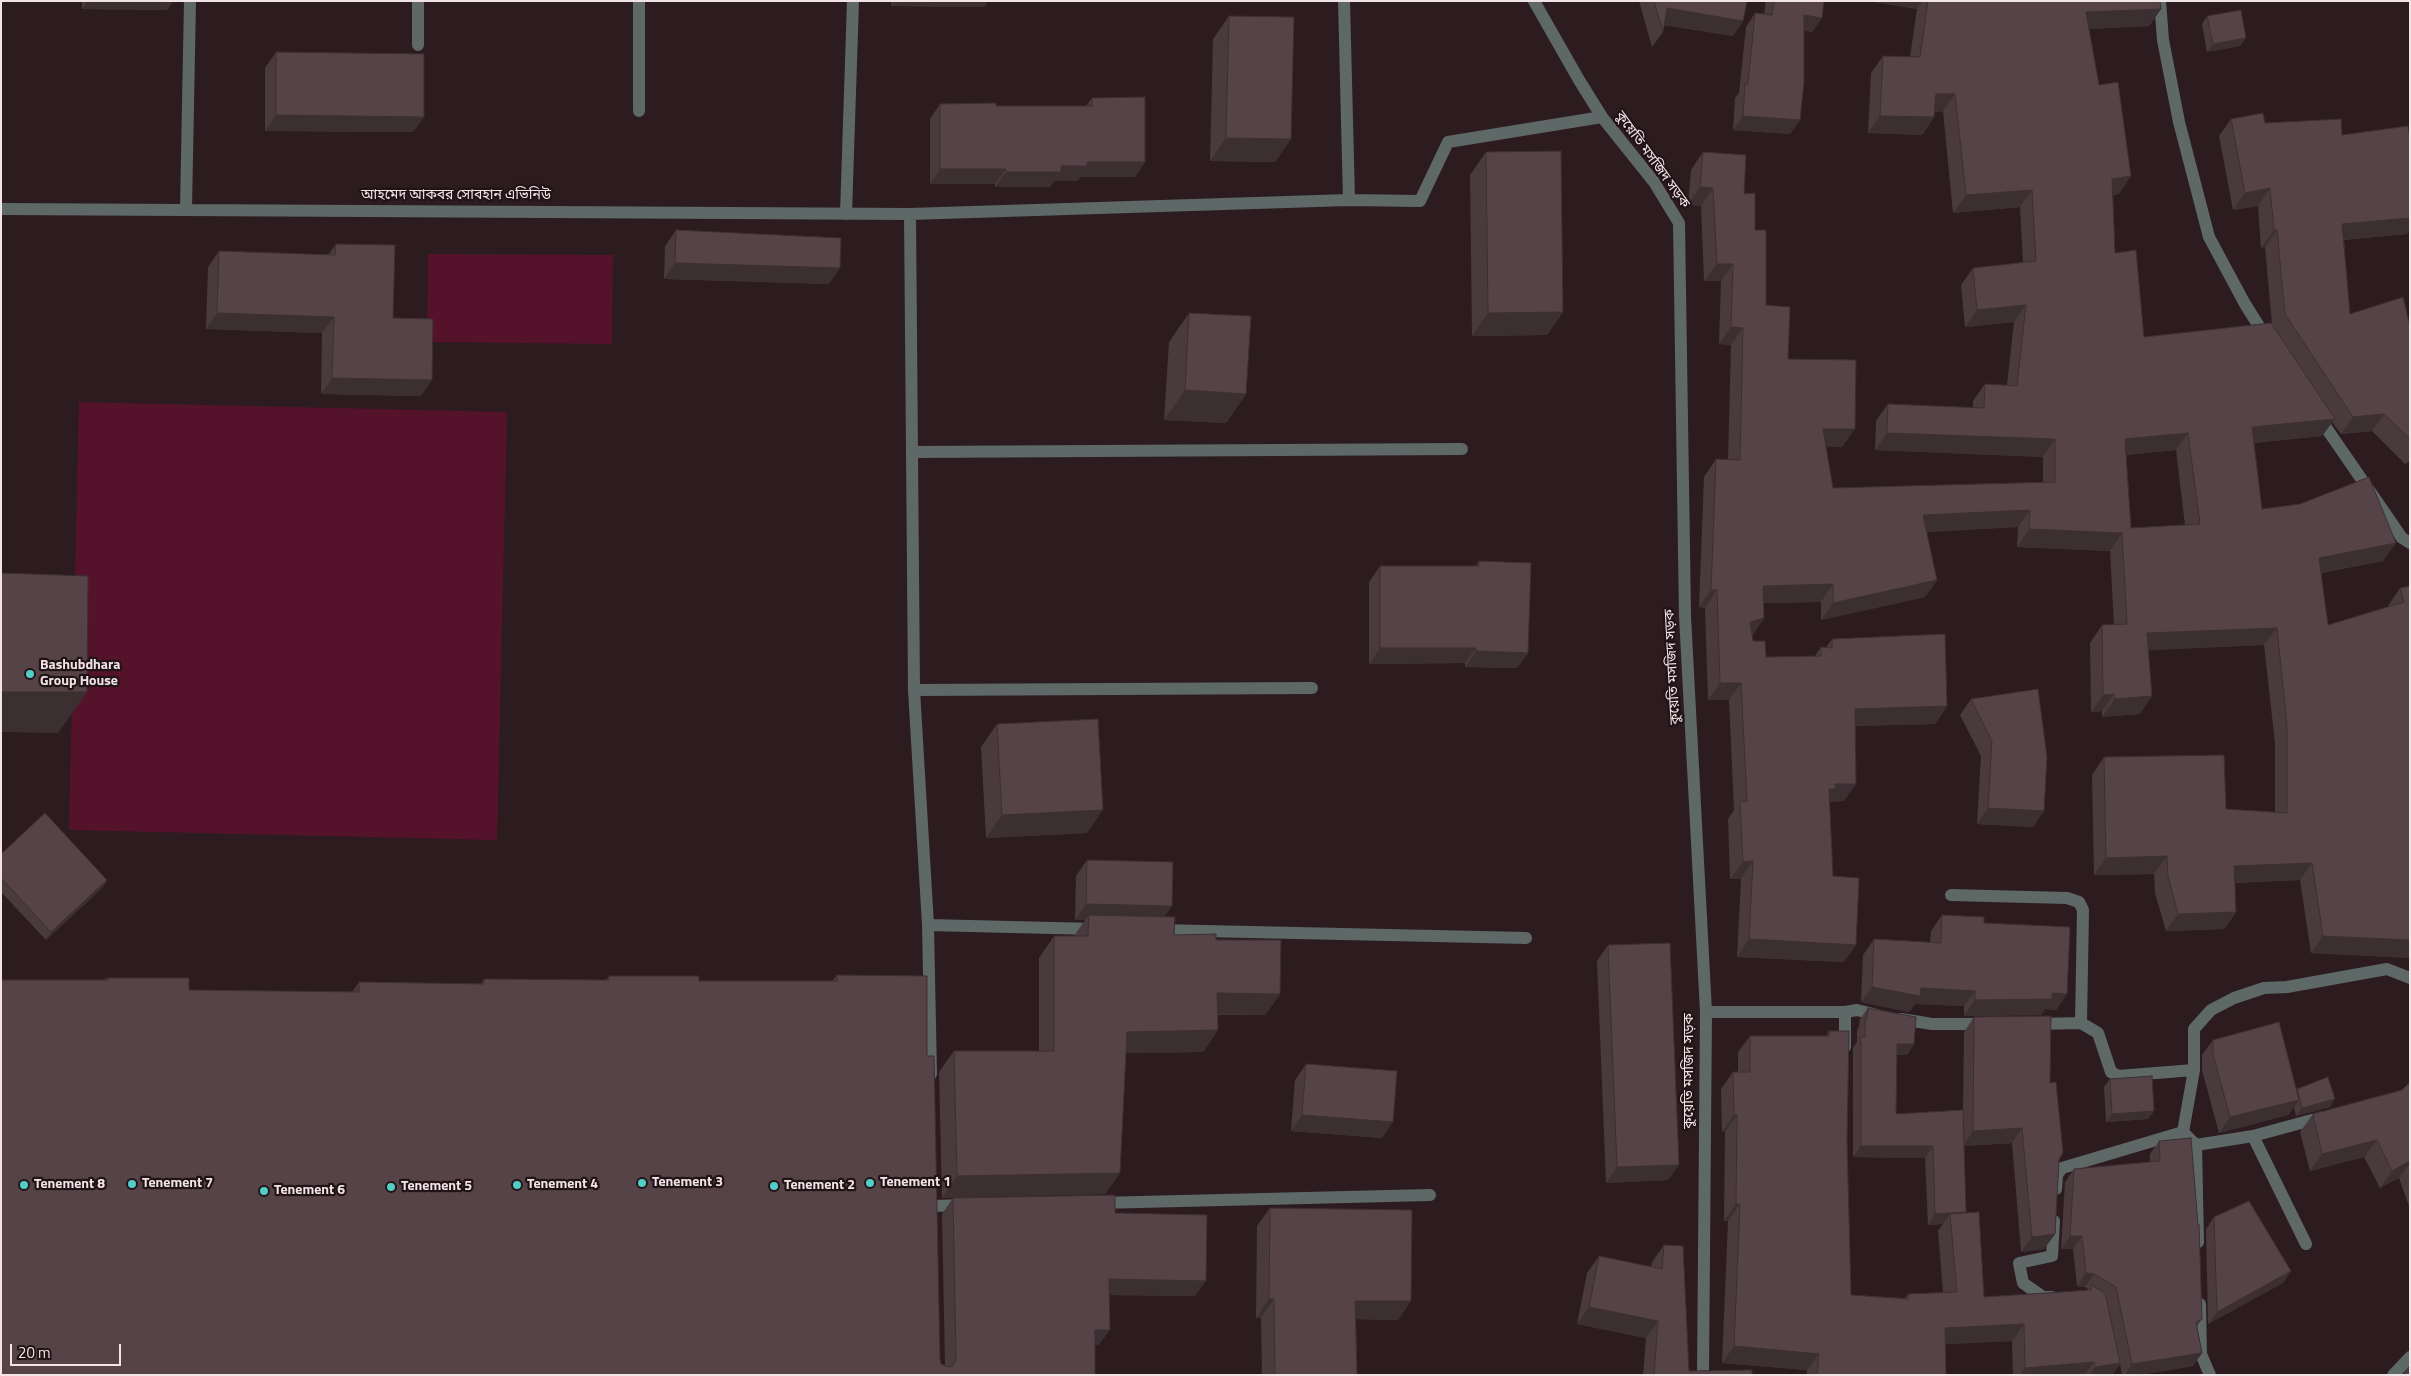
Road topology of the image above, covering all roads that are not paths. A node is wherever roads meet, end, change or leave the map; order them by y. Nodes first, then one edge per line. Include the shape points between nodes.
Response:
1 (190, 1) edge
2 (418, 1) edge
3 (639, 1) edge
4 (853, 1) edge
5 (1344, 1) edge
6 (1534, 1) edge
7 (2160, 1) edge
8 (418, 45) dead end
9 (639, 111) dead end
10 (1602, 116) junction
11 (1349, 200) junction
12 (1, 209) edge
13 (186, 209) junction
14 (846, 214) junction
15 (910, 214) junction
16 (2274, 350) edge
17 (2310, 404) edge
18 (1462, 449) dead end
19 (912, 452) junction
20 (2410, 543) edge
21 (1312, 688) dead end
22 (914, 690) junction
23 (1951, 895) dead end
24 (928, 925) junction
25 (1107, 929) edge
26 (1147, 930) edge
27 (1526, 938) dead end
28 (2410, 978) edge
29 (1706, 1012) junction
30 (1845, 1012) junction
31 (2081, 1023) junction
32 (2002, 1024) edge
33 (2022, 1024) edge
34 (1845, 1062) edge
35 (2194, 1070) junction
36 (931, 1090) edge
37 (2334, 1114) edge
38 (2183, 1132) junction
39 (2253, 1136) junction
40 (2196, 1145) junction
41 (1430, 1196) dead end
42 (1083, 1203) edge
43 (973, 1205) edge
44 (933, 1206) edge
45 (2306, 1244) dead end
46 (2199, 1255) edge
47 (2200, 1294) edge
48 (2062, 1296) edge
49 (2410, 1357) edge
50 (1703, 1375) edge
51 (2210, 1375) edge
52 (2393, 1375) edge

1 - 13 street
2 - 8 street
3 - 9 street
4 - 14 street
5 - 11 street
6 - 10 street, কুয়েতি মসজিদ সড়ক
7 - 16 street via 2163,40 2179,122 2208,237
10 - 11 street, আহমেদ আকবর সোবহান এভিনিউ via 1448,142 1420,201
10 - 29 street, কুয়েতি মসজিদ সড়ক via 1654,182 1679,223 1685,616
11 - 15 street, আহমেদ আকবর সোবহান এভিনিউ
12 - 13 street, আহমেদ আকবর সোবহান এভিনিউ
13 - 14 street, আহমেদ আকবর সোবহান এভিনিউ
14 - 15 street, আহমেদ আকবর সোবহান এভিনিউ
15 - 19 street
17 - 20 street via 2402,538
18 - 19 street
19 - 22 street
21 - 22 street
22 - 24 street
23 - 31 street via 2067,898 2079,902 2083,910
24 - 25 street
24 - 36 street
26 - 27 street
28 - 35 street via 2386,969 2287,988 2264,988 2234,998 2211,1010 2194,1029
29 - 30 street
29 - 50 street, কুয়েতি মসজিদ সড়ক
30 - 32 street via 1857,1010 1932,1024
30 - 34 street
31 - 33 street
31 - 35 street via 2098,1033 2111,1072 2118,1076
35 - 38 street
37 - 39 street
38 - 40 street
38 - 48 street via 2062,1168 2057,1175 2052,1256 2019,1263 2023,1283 2044,1297
39 - 40 street
39 - 45 street
40 - 46 street
41 - 42 street
43 - 44 street
47 - 51 street via 2201,1354
49 - 52 street

